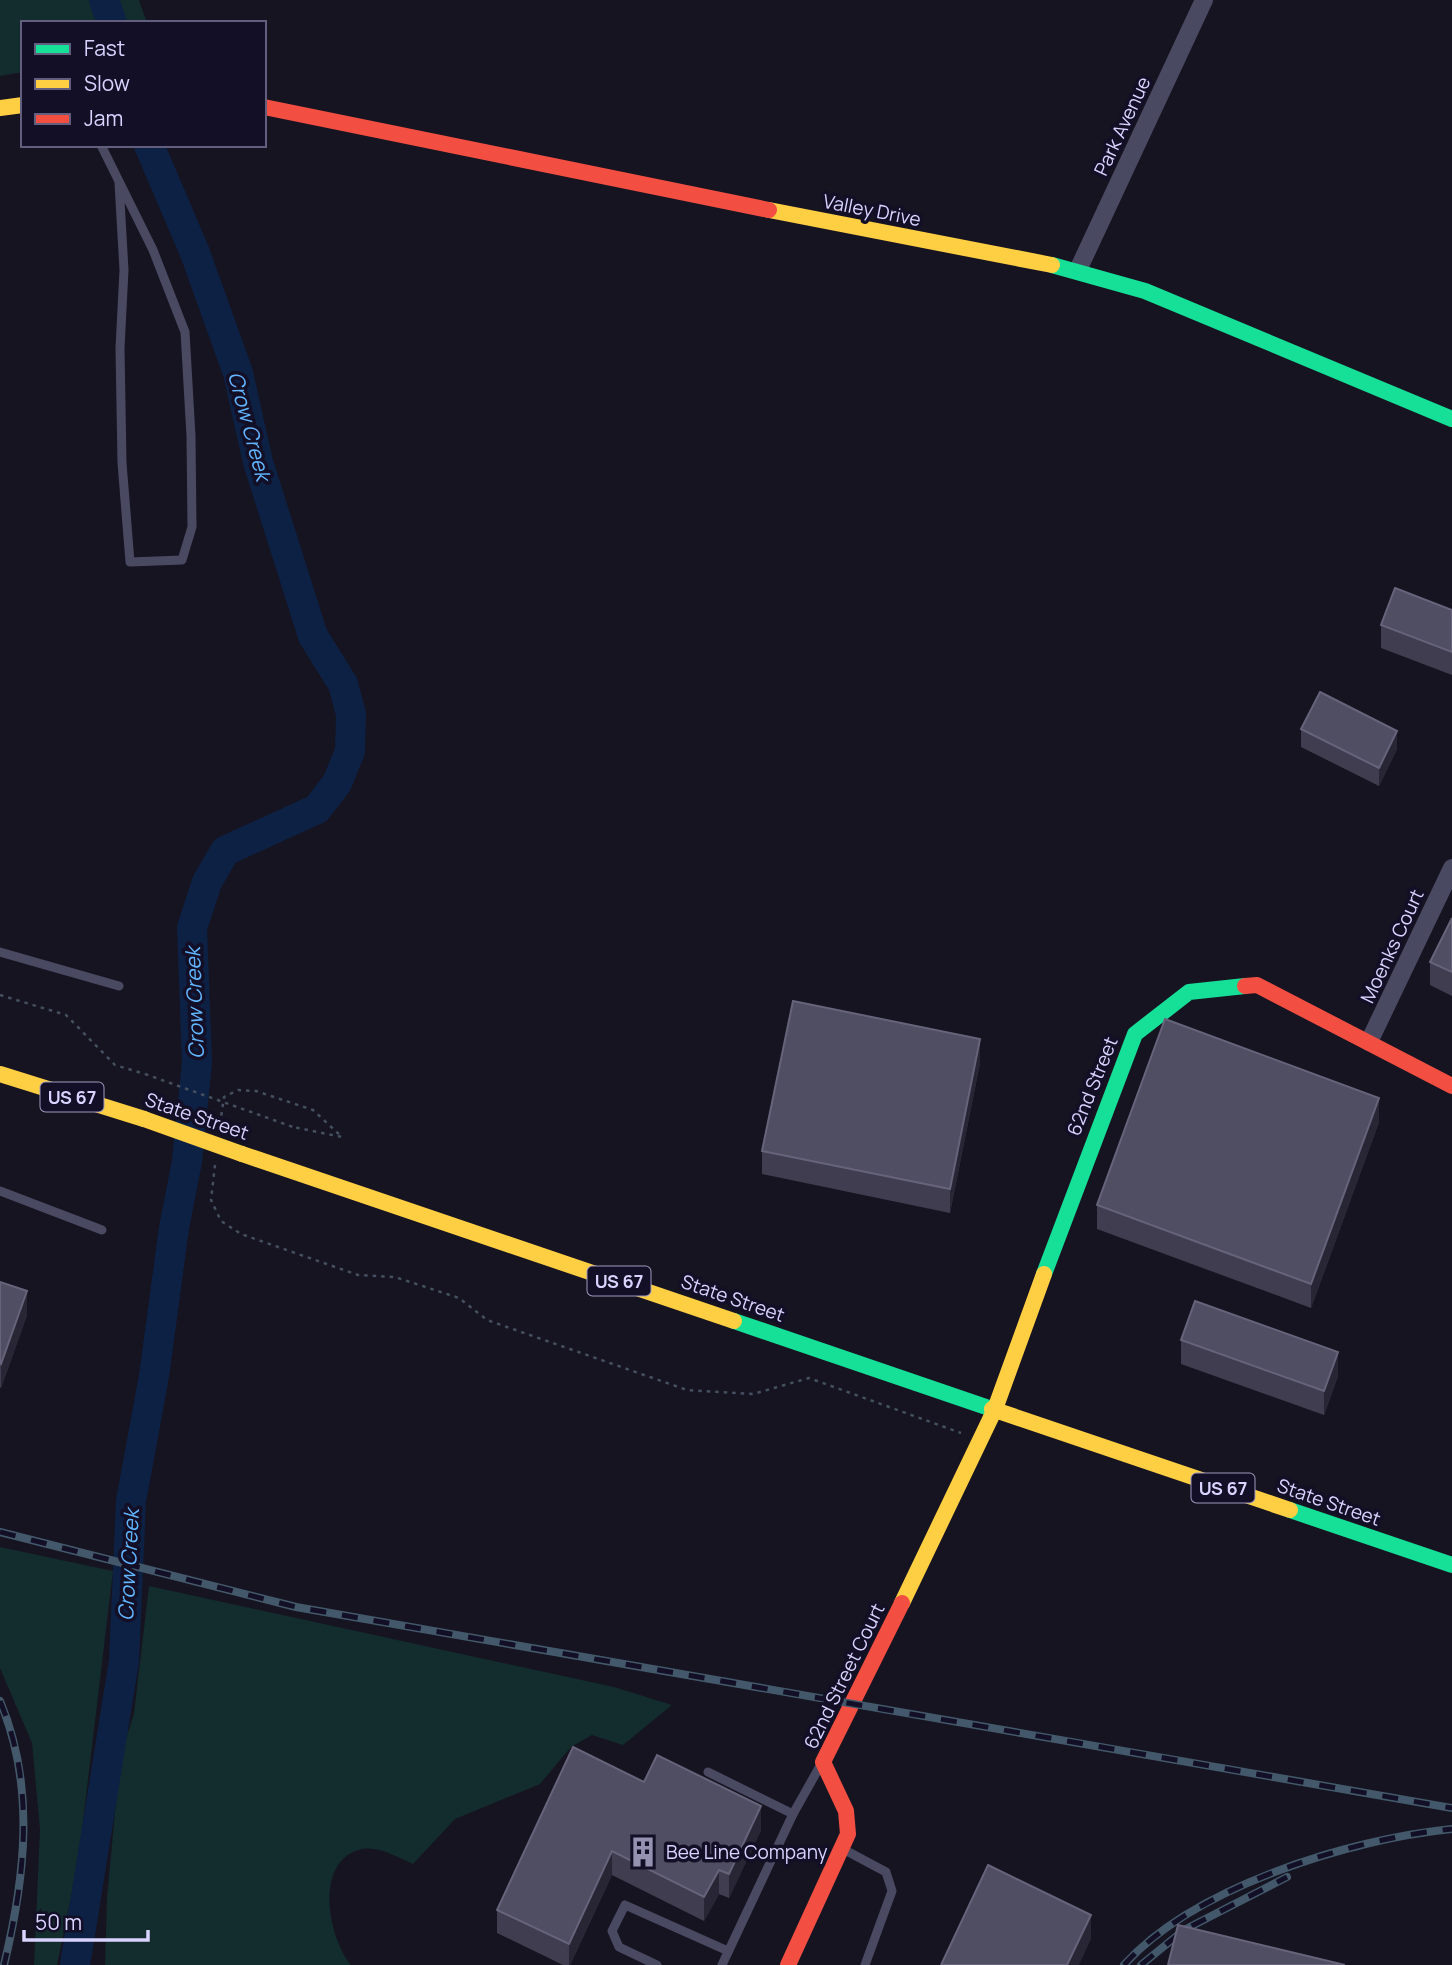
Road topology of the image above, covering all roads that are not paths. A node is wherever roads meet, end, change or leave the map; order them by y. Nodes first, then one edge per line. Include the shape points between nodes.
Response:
1 (1204, 0) edge
2 (21, 104) edge
3 (266, 107) edge
4 (0, 108) edge
5 (102, 147) edge
6 (119, 183) junction
7 (1078, 270) junction
8 (1452, 419) edge
9 (1452, 868) edge
10 (0, 952) edge
11 (119, 986) dead end
12 (1369, 1042) junction
13 (0, 1074) edge
14 (1452, 1086) edge
15 (0, 1191) edge
16 (102, 1230) dead end
17 (995, 1409) junction
18 (1452, 1566) edge
19 (822, 1762) junction
20 (708, 1772) dead end
21 (793, 1814) junction
22 (841, 1848) junction
23 (728, 1951) junction
24 (793, 1963) edge
25 (657, 1965) edge
26 (722, 1965) edge
27 (865, 1965) edge

1 - 7 street, Park Avenue
2 - 4 street
3 - 7 street, Valley Drive via 574,173
5 - 6 lane
6 - 6 lane via 153,250 185,332 192,527 182,560 131,562 122,463 124,270
7 - 8 street, Valley Drive via 1145,291
9 - 12 street, Moenks Court
10 - 11 lane
12 - 14 street, 62nd Street
12 - 17 street, 62nd Street via 1257,985 1188,992 1136,1034
13 - 17 street, State Street / US 67, bridge
15 - 16 lane
17 - 18 street, State Street / US 67
17 - 19 street, 62nd Street Court
19 - 21 lane
19 - 22 street, 62nd Street Court via 846,1811 848,1834
20 - 21 lane
21 - 23 lane
22 - 24 street, 62nd Street Court
22 - 27 lane via 886,1872 892,1891
23 - 25 lane via 625,1905 612,1931 619,1948
23 - 26 lane

